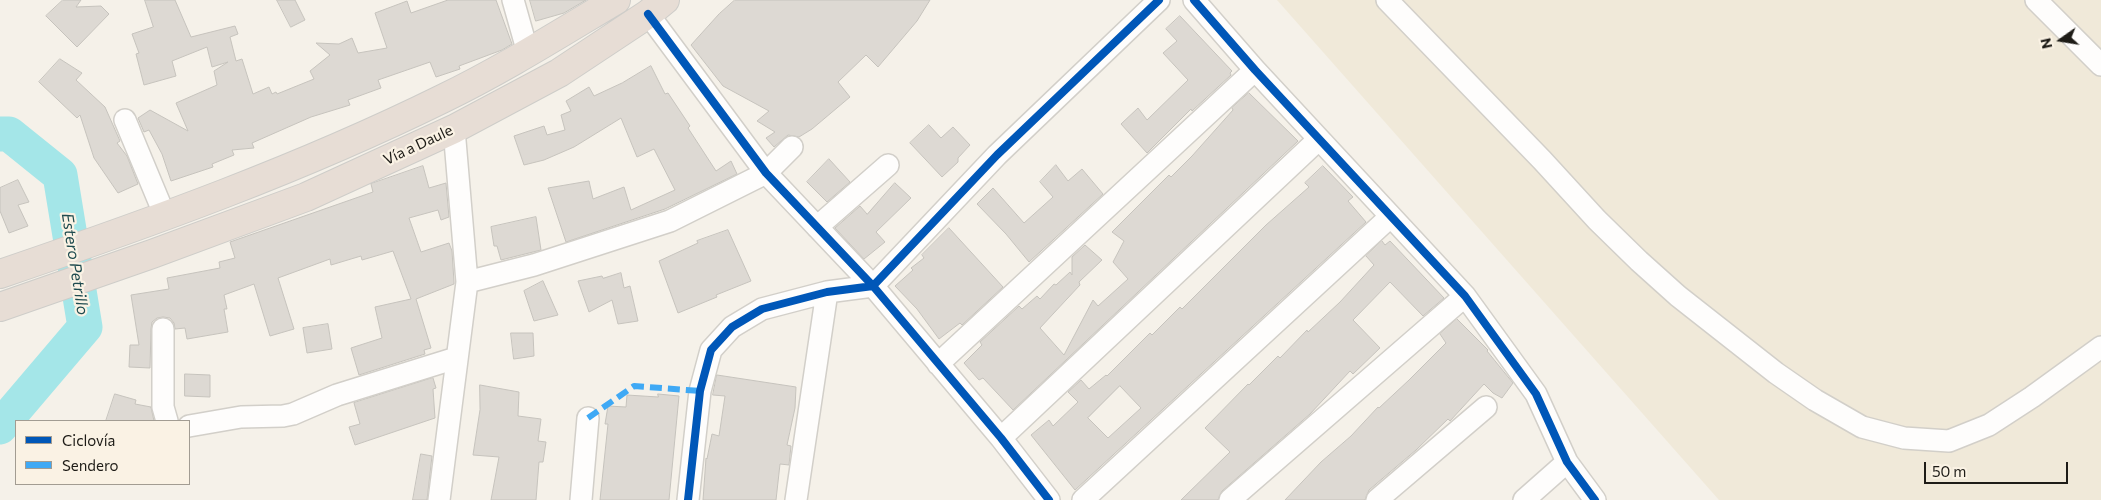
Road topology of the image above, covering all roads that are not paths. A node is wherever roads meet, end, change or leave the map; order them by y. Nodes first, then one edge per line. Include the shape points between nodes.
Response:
1 (513, 0) edge
2 (616, 0) edge
3 (1159, 0) edge
4 (1194, 0) edge
5 (1387, 0) edge
6 (2036, 0) edge
7 (656, 7) edge
8 (528, 53) junction
9 (2101, 65) edge
10 (1255, 70) junction
11 (124, 120) dead end
12 (454, 129) junction
13 (1319, 139) junction
14 (792, 147) dead end
15 (888, 165) dead end
16 (766, 173) junction
17 (1390, 217) junction
18 (155, 219) junction
19 (817, 227) junction
20 (5, 272) edge
21 (467, 282) junction
22 (872, 286) junction
23 (827, 292) junction
24 (1466, 296) junction
25 (10, 303) edge
26 (163, 329) dead end
27 (2101, 347) edge
28 (456, 358) junction
29 (938, 364) junction
30 (1486, 407) dead end
31 (588, 418) dead end
32 (167, 420) edge
33 (190, 426) edge
34 (1001, 438) junction
35 (1567, 462) junction
36 (439, 500) edge
37 (581, 500) edge
38 (688, 500) edge
39 (796, 500) edge
40 (1049, 500) edge
41 (1083, 500) edge
42 (1230, 500) edge
43 (1377, 500) edge
44 (1524, 500) edge
45 (1595, 500) edge

1 - 8 street
2 - 8 highway
3 - 22 street via 997,155
4 - 10 street
5 - 27 street via 1646,267 1776,373 1862,427 1904,438 1949,441 1989,425
6 - 9 street
7 - 12 highway, Vía a Daule via 559,73
7 - 16 street
8 - 18 highway via 442,99 295,166
10 - 13 street
10 - 29 street
11 - 18 street
12 - 21 street
12 - 25 highway, Vía a Daule via 306,197
13 - 17 street
13 - 34 street
14 - 16 street
15 - 19 street
16 - 19 street
16 - 21 street via 670,221 534,265
17 - 24 street
17 - 41 street
18 - 20 highway
19 - 22 street
21 - 28 street
22 - 23 street
22 - 29 street
23 - 38 street via 762,309 732,327 711,350 700,391
23 - 39 street
24 - 35 street via 1536,394
24 - 42 street
26 - 32 street via 163,408
28 - 33 street via 337,395 294,414 241,417
28 - 36 street
29 - 34 street
30 - 43 street
31 - 37 street
34 - 40 street
35 - 44 street
35 - 45 street

